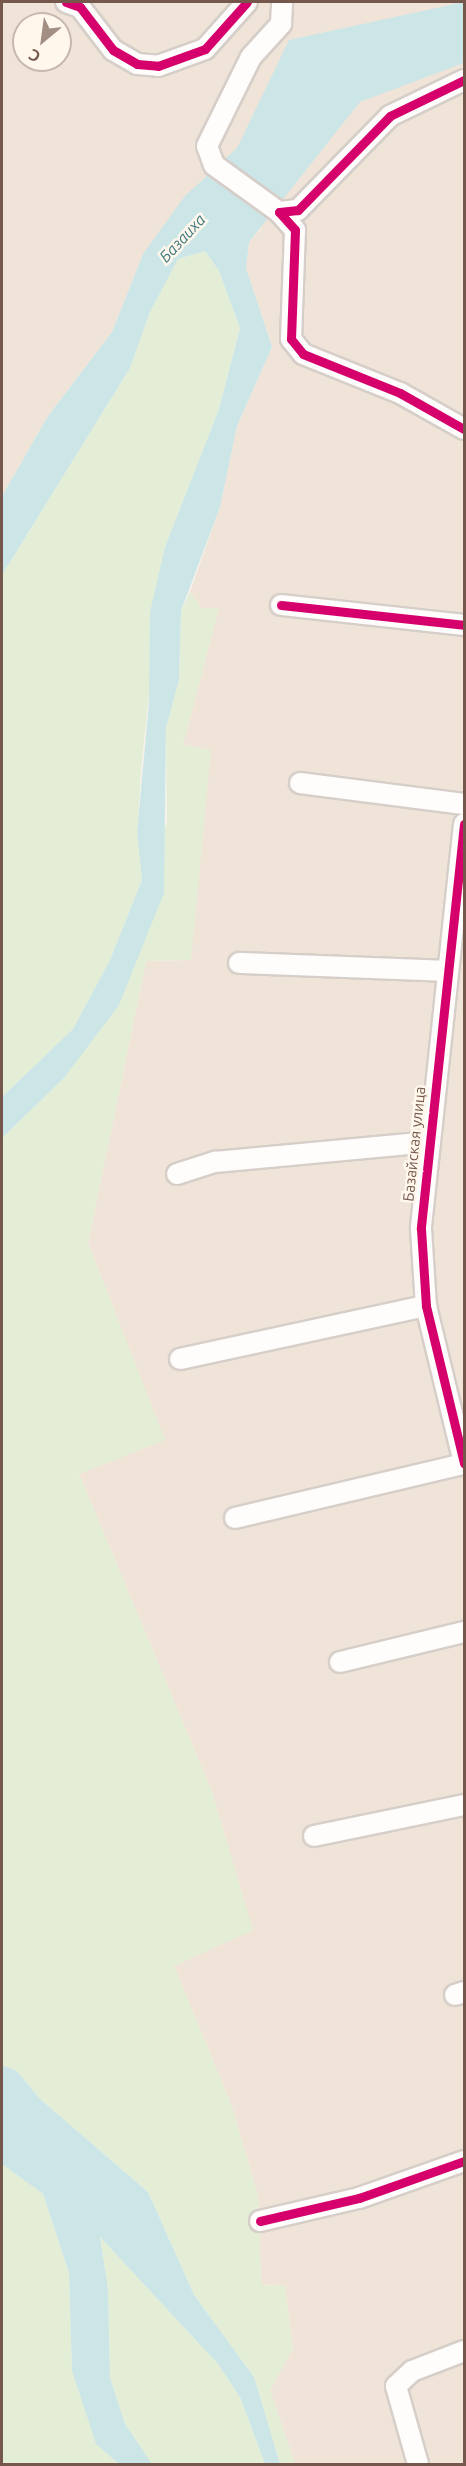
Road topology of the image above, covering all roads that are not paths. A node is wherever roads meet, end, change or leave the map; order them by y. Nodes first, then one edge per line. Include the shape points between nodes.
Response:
1 (66, 2) edge
2 (247, 2) edge
3 (282, 2) edge
4 (465, 80) edge
5 (279, 212) junction
6 (465, 429) edge
7 (281, 605) dead end
8 (465, 625) edge
9 (300, 783) dead end
10 (465, 804) edge
11 (465, 824) edge
12 (239, 963) dead end
13 (446, 971) junction
14 (430, 1142) junction
15 (177, 1174) dead end
16 (426, 1306) junction
17 (180, 1359) dead end
18 (465, 1463) edge
19 (235, 1518) dead end
20 (465, 1632) edge
21 (340, 1662) dead end
22 (465, 1805) edge
23 (314, 1836) dead end
24 (465, 2161) edge
25 (260, 2221) dead end
26 (465, 2351) edge
27 (416, 2463) edge

1 - 2 street via 80,7 113,50 137,64 158,66 205,50
3 - 5 street via 281,24 251,57 207,146 214,165
4 - 5 street via 390,116 298,210
5 - 6 street via 295,230 291,339 297,346
7 - 8 street
9 - 10 street
11 - 13 street, Базайская улица
12 - 13 street
13 - 14 street, Базайская улица
14 - 15 street via 215,1162
14 - 16 street, Базайская улица via 421,1229
16 - 17 street
16 - 18 street, Базайская улица
18 - 19 street
20 - 21 street
22 - 23 street
24 - 25 street via 359,2198
26 - 27 street via 412,2371 396,2386

